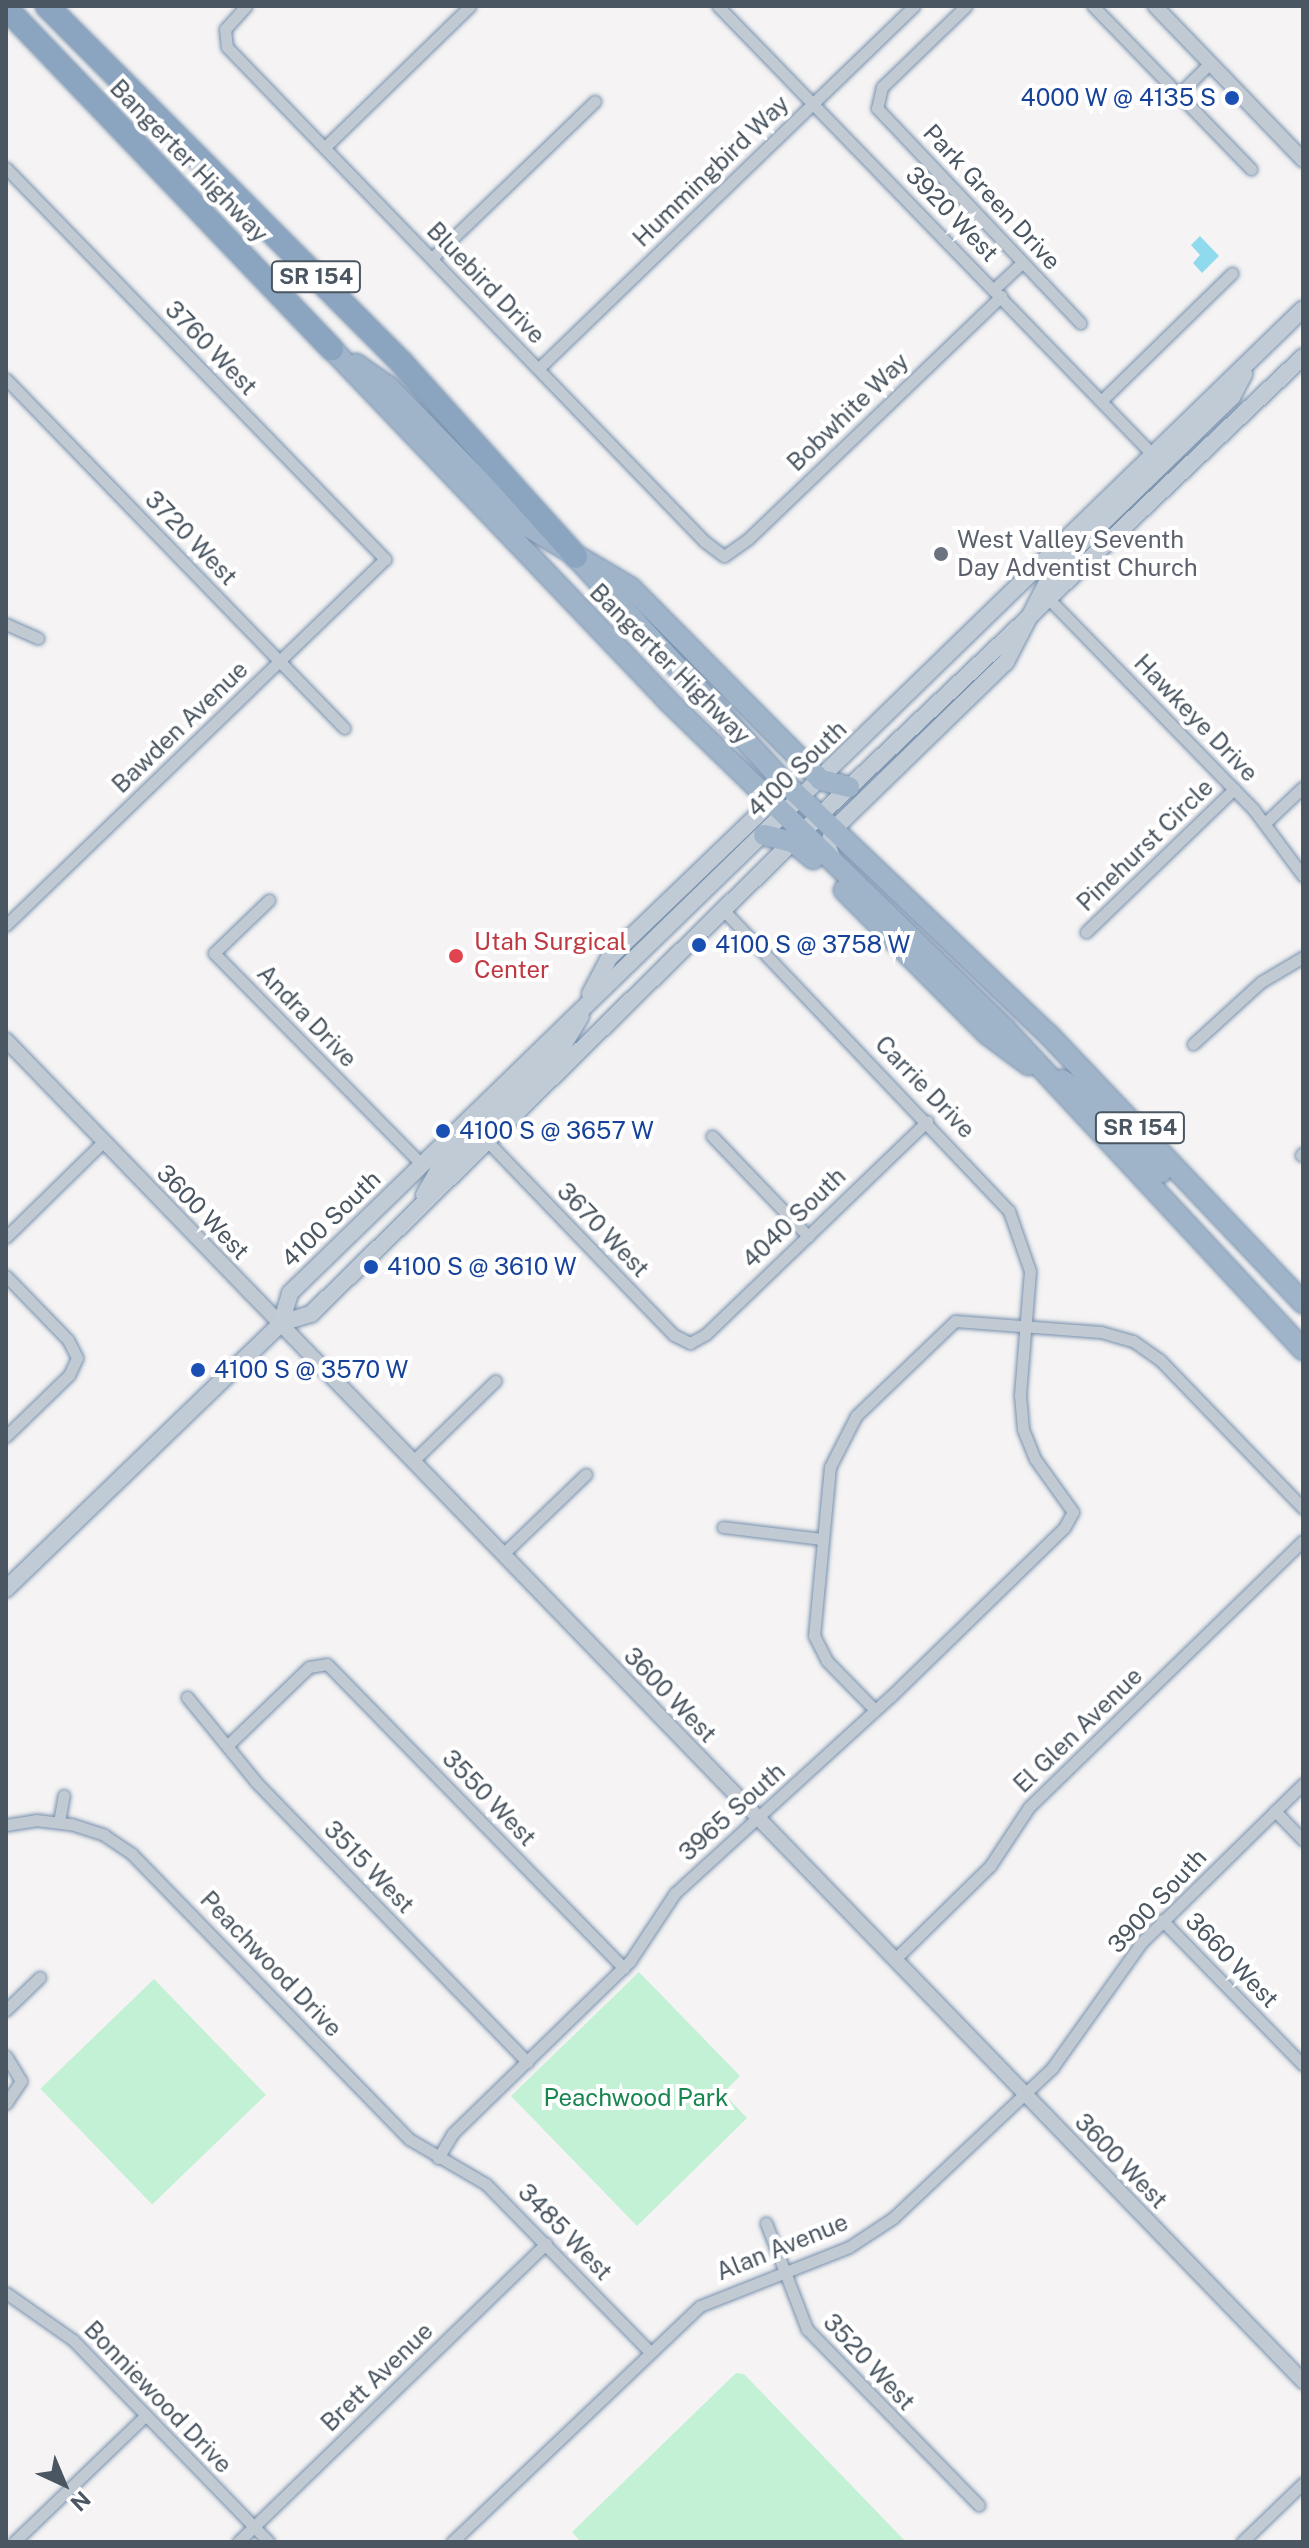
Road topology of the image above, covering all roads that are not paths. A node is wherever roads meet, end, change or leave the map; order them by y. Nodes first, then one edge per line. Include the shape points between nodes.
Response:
1 (47, 6) edge
2 (246, 6) edge
3 (470, 6) edge
4 (718, 6) edge
5 (914, 6) edge
6 (966, 6) edge
7 (1093, 6) edge
8 (1155, 6) edge
9 (6, 8) edge
10 (1210, 63) junction
11 (1179, 94) junction
12 (595, 101) dead end
13 (813, 103) junction
14 (325, 147) junction
15 (1303, 160) edge
16 (6, 168) edge
17 (1251, 169) dead end
18 (432, 258) junction
19 (1022, 263) junction
20 (1232, 273) dead end
21 (997, 293) junction
22 (1303, 309) edge
23 (1080, 323) dead end
24 (332, 349) junction
25 (1303, 357) edge
26 (1253, 359) junction
27 (539, 368) junction
28 (6, 379) edge
29 (1101, 401) junction
30 (1153, 455) junction
31 (724, 556) joint
32 (576, 557) junction
33 (385, 559) joint
34 (1048, 598) junction
35 (1029, 616) junction
36 (6, 624) edge
37 (38, 638) dead end
38 (280, 661) junction
39 (344, 728) dead end
40 (821, 780) junction
41 (783, 781) junction
42 (849, 787) junction
43 (1303, 787) edge
44 (1234, 789) junction
45 (801, 799) junction
46 (778, 808) junction
47 (826, 823) junction
48 (1265, 823) junction
49 (764, 835) junction
50 (798, 837) junction
51 (834, 862) junction
52 (1303, 876) edge
53 (269, 900) dead end
54 (724, 911) junction
55 (6, 925) edge
56 (1086, 932) dead end
57 (1303, 957) edge
58 (584, 1006) junction
59 (6, 1040) edge
60 (1193, 1044) dead end
61 (1050, 1076) junction
62 (927, 1121) junction
63 (712, 1136) dead end
64 (104, 1141) junction
65 (488, 1142) junction
66 (422, 1165) junction
67 (413, 1214) junction
68 (808, 1236) junction
69 (6, 1237) edge
70 (1271, 1272) junction
71 (6, 1276) edge
72 (1303, 1303) edge
73 (281, 1323) junction
74 (1028, 1324) junction
75 (690, 1343) joint
76 (1303, 1350) edge
77 (495, 1381) dead end
78 (6, 1436) edge
79 (413, 1461) junction
80 (586, 1474) dead end
81 (1303, 1508) edge
82 (1073, 1512) joint
83 (723, 1527) dead end
84 (822, 1539) junction
85 (1303, 1541) edge
86 (503, 1554) junction
87 (6, 1589) edge
88 (187, 1697) dead end
89 (874, 1709) junction
90 (229, 1744) junction
91 (1303, 1784) edge
92 (64, 1795) dead end
93 (1275, 1811) junction
94 (759, 1819) junction
95 (59, 1822) junction
96 (6, 1825) edge
97 (1303, 1840) edge
98 (1162, 1920) junction
99 (895, 1959) junction
100 (624, 1968) junction
101 (40, 1977) dead end
102 (6, 2010) edge
103 (6, 2056) edge
104 (527, 2062) junction
105 (1303, 2065) edge
106 (1024, 2093) junction
107 (6, 2103) edge
108 (438, 2158) junction
109 (766, 2223) dead end
110 (546, 2244) junction
111 (782, 2272) junction
112 (6, 2293) edge
113 (649, 2351) junction
114 (1303, 2381) edge
115 (146, 2415) junction
116 (1303, 2483) edge
117 (979, 2505) dead end
118 (254, 2527) junction
119 (14, 2542) edge
120 (238, 2542) edge
121 (269, 2542) edge
122 (452, 2542) edge
123 (1242, 2542) edge

1 - 32 highway, Bangerter Highway / SR 154 via 403,364
2 - 14 street, Bluebird Drive via 223,35 231,51
3 - 14 street
4 - 13 street, 3920 West
5 - 13 street, Hummingbird Way
6 - 19 street, Park Green Drive via 875,99 877,108
7 - 11 street
8 - 10 street
9 - 24 highway, Bangerter Highway / SR 154
10 - 11 street
10 - 15 street
11 - 17 street
12 - 18 street
13 - 21 street, 3920 West
13 - 27 street, Hummingbird Way
14 - 18 street, Bluebird Drive
16 - 33 street, 3760 West
18 - 27 street, Bluebird Drive
19 - 21 street, Bobwhite Way
19 - 23 street, Park Green Drive
20 - 29 street
21 - 29 street, 3920 West
21 - 31 street, Bobwhite Way via 748,539
22 - 26 main road, 4100 South
24 - 32 highway via 388,386 520,522
24 - 46 highway, Bangerter Highway / SR 154
25 - 34 main road, 4100 South
26 - 30 main road, 4100 South
26 - 35 main road via 1232,397 1053,571
27 - 31 street, Bluebird Drive
28 - 38 street, 3720 West
29 - 30 street, 3920 West
30 - 40 main road, 4100 South
32 - 40 highway via 631,588
32 - 41 highway, Bangerter Highway / SR 154
33 - 38 street, Bawden Avenue
34 - 35 main road, 4100 South
34 - 44 street, Hawkeye Drive
35 - 42 main road, 4100 South
35 - 47 main road via 1000,669
36 - 37 street
38 - 39 street, 3720 West
38 - 55 street, Bawden Avenue
40 - 42 highway
40 - 45 main road, 4100 South
41 - 45 highway, Bangerter Highway / SR 154
41 - 46 main road
42 - 47 main road, 4100 South
43 - 48 street
44 - 48 street, Hawkeye Drive
44 - 56 street, Pinehurst Circle
45 - 46 main road, 4100 South
45 - 47 highway, Bangerter Highway / SR 154
46 - 49 main road, 4100 South
46 - 50 highway, Bangerter Highway / SR 154
46 - 58 main road via 609,958
47 - 50 main road, 4100 South
47 - 51 main road
47 - 70 highway, Bangerter Highway / SR 154 via 1058,1043
48 - 52 street, Hawkeye Drive
49 - 50 highway
49 - 58 main road, 4100 South
50 - 51 highway, Bangerter Highway / SR 154
50 - 54 main road, 4100 South
50 - 61 highway via 987,1034
51 - 61 highway, Bangerter Highway / SR 154
53 - 66 street, Andra Drive via 214,953
54 - 62 street, Carrie Drive
54 - 65 main road, 4100 South
57 - 60 street via 1261,982
58 - 66 main road, 4100 South
58 - 67 main road via 569,1041 438,1171
59 - 64 street, 3600 West
61 - 70 highway via 1084,1092 1245,1262
61 - 76 highway, Bangerter Highway / SR 154
62 - 68 street, 4040 South
62 - 74 street, Carrie Drive via 996,1193 1015,1221 1030,1271
63 - 68 street
64 - 69 street
64 - 73 street, 3600 West
65 - 67 main road, 4100 South
65 - 75 street, 3670 West via 674,1335
66 - 73 main road, 4100 South via 290,1293
67 - 73 main road, 4100 South via 311,1314
68 - 75 street, 4040 South via 706,1334
70 - 72 highway, Bangerter Highway / SR 154
71 - 78 street via 68,1340 77,1358 69,1375
73 - 79 street, 3600 West
73 - 87 main road
74 - 81 street via 1112,1334 1143,1346
74 - 82 street, Carrie Drive via 1020,1395 1023,1429 1035,1459
74 - 84 street via 955,1321 856,1416 832,1458
77 - 79 street
79 - 86 street, 3600 West
80 - 86 street
82 - 89 street, 3965 South via 1064,1528
83 - 84 street
84 - 89 street via 813,1619 816,1643
85 - 99 street, El Glen Avenue via 1029,1807 990,1866
86 - 94 street, 3600 West
88 - 90 street, 3515 West
89 - 94 street, 3965 South
90 - 100 street, 3550 West via 304,1671 321,1663 337,1672
90 - 104 street, 3515 West via 256,1782
91 - 93 street, 3900 South
92 - 95 street
93 - 97 street
93 - 98 street, 3900 South
94 - 99 street, 3600 West
94 - 100 street, 3965 South via 670,1898
95 - 96 street, Peachwood Drive
95 - 108 street, Peachwood Drive via 104,1835 140,1861 409,2139
98 - 105 street, 3660 West
98 - 106 street, 3900 South via 1079,2037
99 - 106 street, 3600 West
100 - 104 street, 3965 South
101 - 102 street
103 - 107 street via 21,2081
104 - 108 street, 3965 South via 453,2133
106 - 111 street, Alan Avenue via 880,2229 833,2254
106 - 114 street, 3600 West
108 - 110 street, 3485 West via 486,2184
109 - 111 street, 3520 West
110 - 113 street, 3485 West
110 - 118 street, Brett Avenue
111 - 113 street, Alan Avenue via 711,2299
111 - 117 street, 3520 West via 812,2335
112 - 115 street, Bonniewood Drive via 73,2340
113 - 122 street, Alan Avenue
115 - 118 street, Bonniewood Drive
115 - 119 street
116 - 123 street
118 - 120 street, Brett Avenue
118 - 121 street, Bonniewood Drive

